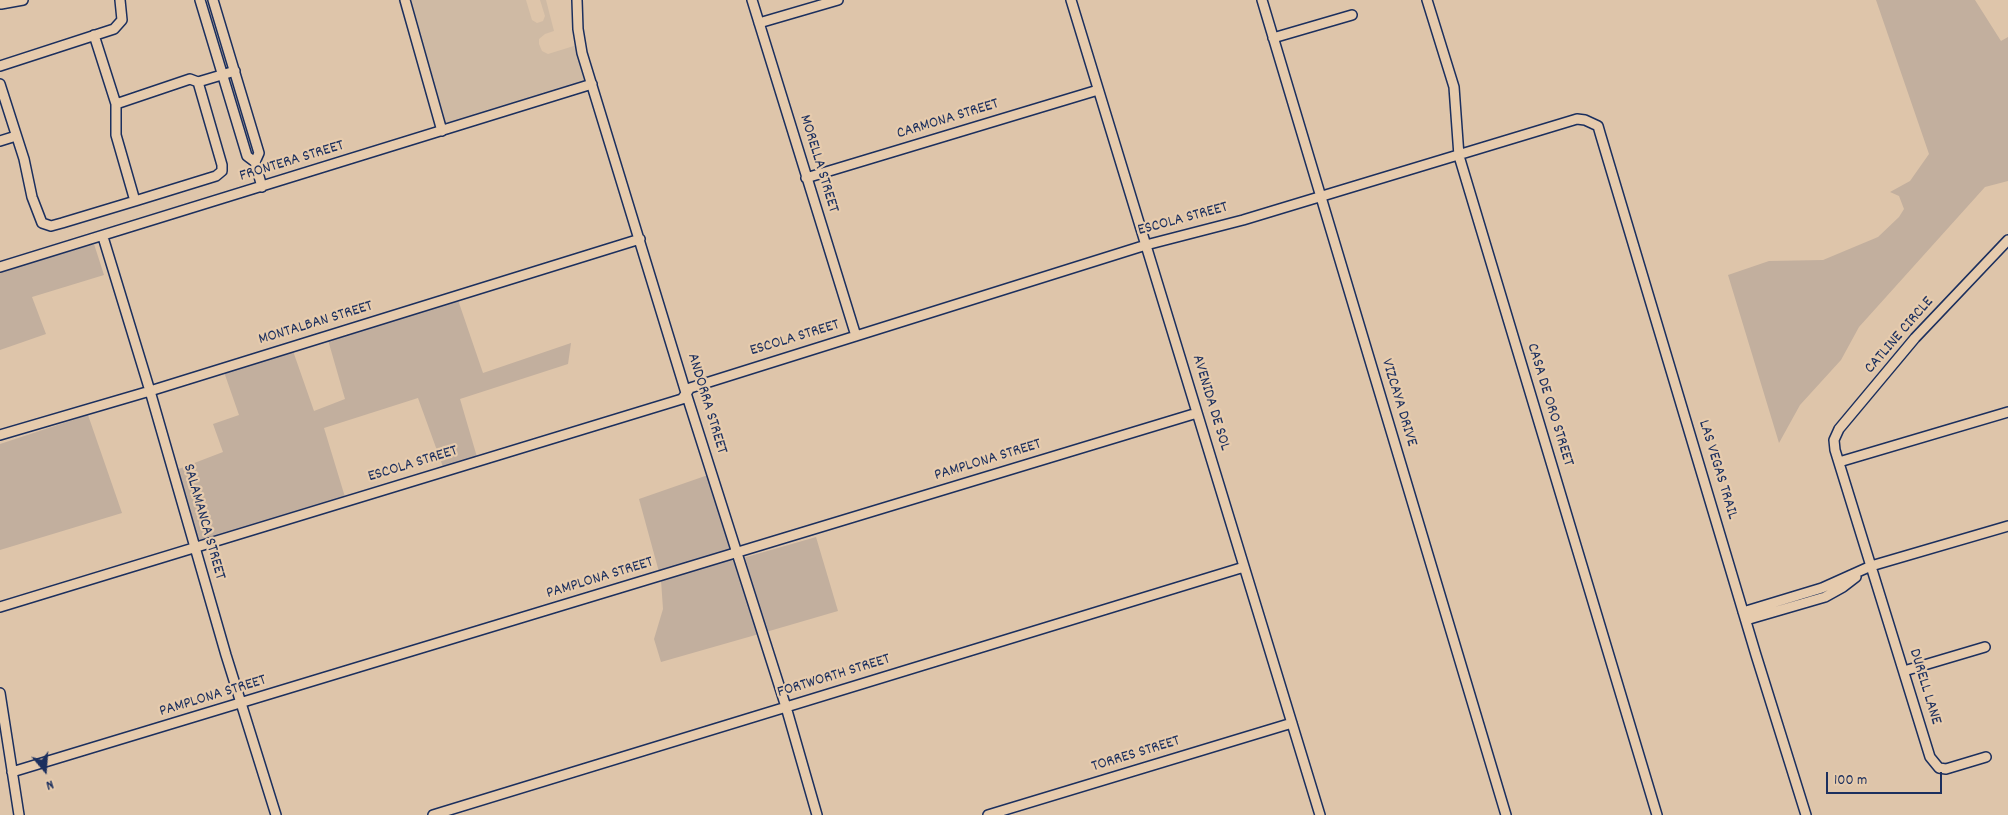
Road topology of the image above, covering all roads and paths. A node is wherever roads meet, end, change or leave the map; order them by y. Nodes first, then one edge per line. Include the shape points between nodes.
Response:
1 (23, 0) edge
2 (120, 0) edge
3 (200, 0) edge
4 (213, 0) edge
5 (405, 0) edge
6 (578, 0) edge
7 (752, 0) edge
8 (838, 0) edge
9 (1071, 0) edge
10 (1262, 0) edge
11 (1427, 0) edge
12 (3, 3) edge
13 (1352, 15) dead end
14 (759, 23) junction
15 (94, 35) junction
16 (1273, 38) junction
17 (0, 66) edge
18 (235, 71) junction
19 (222, 74) junction
20 (198, 82) junction
21 (0, 84) edge
22 (592, 84) junction
23 (1098, 90) junction
24 (116, 104) junction
25 (442, 131) junction
26 (1600, 133) joint
27 (16, 136) junction
28 (0, 141) edge
29 (1458, 156) junction
30 (255, 162) junction
31 (806, 178) junction
32 (262, 187) junction
33 (1321, 196) junction
34 (135, 201) junction
35 (102, 237) junction
36 (640, 239) junction
37 (2008, 240) edge
38 (1146, 245) junction
39 (0, 267) edge
40 (856, 336) junction
41 (150, 391) junction
42 (686, 393) junction
43 (2008, 412) edge
44 (1197, 413) junction
45 (0, 435) edge
46 (1839, 462) junction
47 (2008, 526) edge
48 (194, 547) junction
49 (737, 552) junction
50 (1871, 566) junction
51 (1244, 567) junction
52 (0, 607) edge
53 (1744, 616) junction
54 (1985, 647) dead end
55 (1904, 672) junction
56 (0, 692) edge
57 (241, 704) junction
58 (786, 708) junction
59 (1292, 723) junction
60 (1986, 757) dead end
61 (12, 772) junction
62 (19, 815) edge
63 (276, 815) edge
64 (433, 815) edge
65 (818, 815) edge
66 (988, 815) edge
67 (1320, 815) edge
68 (1506, 815) edge
69 (1658, 815) edge
70 (1806, 815) edge

1 - 12 street
2 - 15 street via 122,20 114,29
3 - 19 street
4 - 18 street
5 - 25 street
6 - 22 street, ANDORRA STREET via 578,29
7 - 14 street, MORELLA STREET
8 - 14 street
9 - 23 street, AVENIDA DE SOL
10 - 16 street, VIZCAYA DRIVE
11 - 29 street, CASA DE ORO STREET via 1454,88
13 - 16 street
14 - 31 street, MORELLA STREET
15 - 17 street
15 - 24 street
16 - 33 street, VIZCAYA DRIVE
18 - 19 street
18 - 30 street via 259,153
19 - 20 street
19 - 30 street via 247,156
20 - 24 street via 190,79
20 - 34 street via 222,171 216,176
21 - 27 street
22 - 25 street, FRONTERA STREET
22 - 36 street, ANDORRA STREET
23 - 31 street, CARMONA STREET
23 - 38 street, AVENIDA DE SOL
24 - 34 street via 116,135
25 - 32 street, FRONTERA STREET
26 - 29 street, ESCOLA STREET via 1598,126 1577,119
26 - 53 street, LAS VEGAS TRAIL
27 - 28 street
27 - 34 street via 42,223 51,226
29 - 33 street, ESCOLA STREET
29 - 69 street, CASA DE ORO STREET
30 - 32 street
31 - 40 street, MORELLA STREET
32 - 35 street, FRONTERA STREET
33 - 38 street, ESCOLA STREET
33 - 68 street, VIZCAYA DRIVE
35 - 39 street, FRONTERA STREET
35 - 41 street, SALAMANCA STREET
36 - 41 street, MONTALBAN STREET
36 - 42 street, ANDORRA STREET
37 - 46 street, CATLINE CIRCLE via 1916,338 1839,429 1834,440
38 - 40 street, ESCOLA STREET
38 - 44 street, AVENIDA DE SOL
40 - 42 street, ESCOLA STREET via 690,388
41 - 45 street, MONTALBAN STREET
41 - 48 street, SALAMANCA STREET
42 - 48 street, ESCOLA STREET via 682,399
42 - 49 street, ANDORRA STREET
43 - 46 street
44 - 49 street, PAMPLONA STREET
44 - 51 street, AVENIDA DE SOL
46 - 50 street, CATLINE CIRCLE
47 - 50 street
48 - 52 street, ESCOLA STREET
48 - 57 street, SALAMANCA STREET
49 - 57 street, PAMPLONA STREET
49 - 58 street, ANDORRA STREET
50 - 53 street via 1832,594
50 - 55 street, DURELL LANE
51 - 58 street, FORTWORTH STREET
51 - 59 street, AVENIDA DE SOL
53 - 70 street, LAS VEGAS TRAIL
54 - 55 street
55 - 60 street, DURELL LANE via 1935,765 1950,768
56 - 61 street
57 - 61 street, PAMPLONA STREET
57 - 63 street, SALAMANCA STREET
58 - 64 street, FORTWORTH STREET
58 - 65 street, ANDORRA STREET
59 - 66 street, TORRES STREET
59 - 67 street, AVENIDA DE SOL
61 - 62 street

